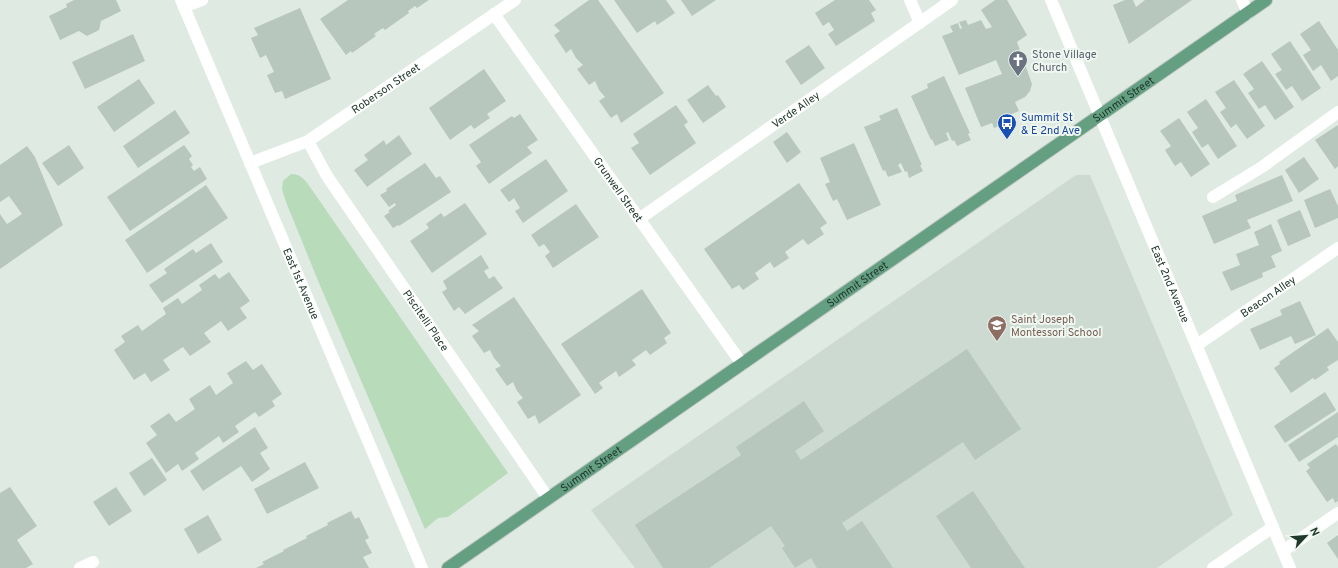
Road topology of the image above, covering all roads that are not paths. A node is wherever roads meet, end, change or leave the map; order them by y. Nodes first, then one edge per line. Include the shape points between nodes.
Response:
1 (202, 0) edge
2 (515, 0) edge
3 (910, 0) edge
4 (952, 0) edge
5 (1051, 0) edge
6 (1242, 0) edge
7 (1266, 0) edge
8 (182, 3) edge
9 (1248, 13) junction
10 (494, 14) junction
11 (920, 23) junction
12 (1338, 112) edge
13 (1100, 116) junction
14 (308, 141) junction
15 (250, 163) junction
16 (1213, 197) dead end
17 (639, 219) junction
18 (1338, 248) edge
19 (1197, 345) junction
20 (742, 364) junction
21 (548, 498) junction
22 (1338, 513) edge
23 (1273, 527) junction
24 (1283, 551) junction
25 (93, 562) dead end
26 (80, 568) edge
27 (422, 568) edge
28 (448, 568) edge
29 (1212, 568) edge
30 (1290, 568) edge

1 - 8 street
2 - 10 street, Roberson Street
3 - 11 street
4 - 11 street, Verde Alley
5 - 13 street, East 2nd Avenue
6 - 9 street
7 - 9 main road, Summit Street
8 - 15 street, East 1st Avenue
9 - 13 main road, Summit Street
10 - 14 street, Roberson Street
10 - 17 street, Grunwell Street
11 - 17 street, Verde Alley
12 - 16 street via 1262,167
13 - 19 street, East 2nd Avenue
13 - 20 main road, Summit Street
14 - 15 street, Roberson Street
14 - 21 street, Piscitelli Place via 327,176
15 - 27 street, East 1st Avenue
17 - 20 street, Grunwell Street
18 - 19 street, Beacon Alley
19 - 23 street, East 2nd Avenue
20 - 21 main road, Summit Street
21 - 28 main road, Summit Street
22 - 24 street
23 - 24 street, East 2nd Avenue
23 - 29 street
24 - 30 street, East 2nd Avenue
25 - 26 street

